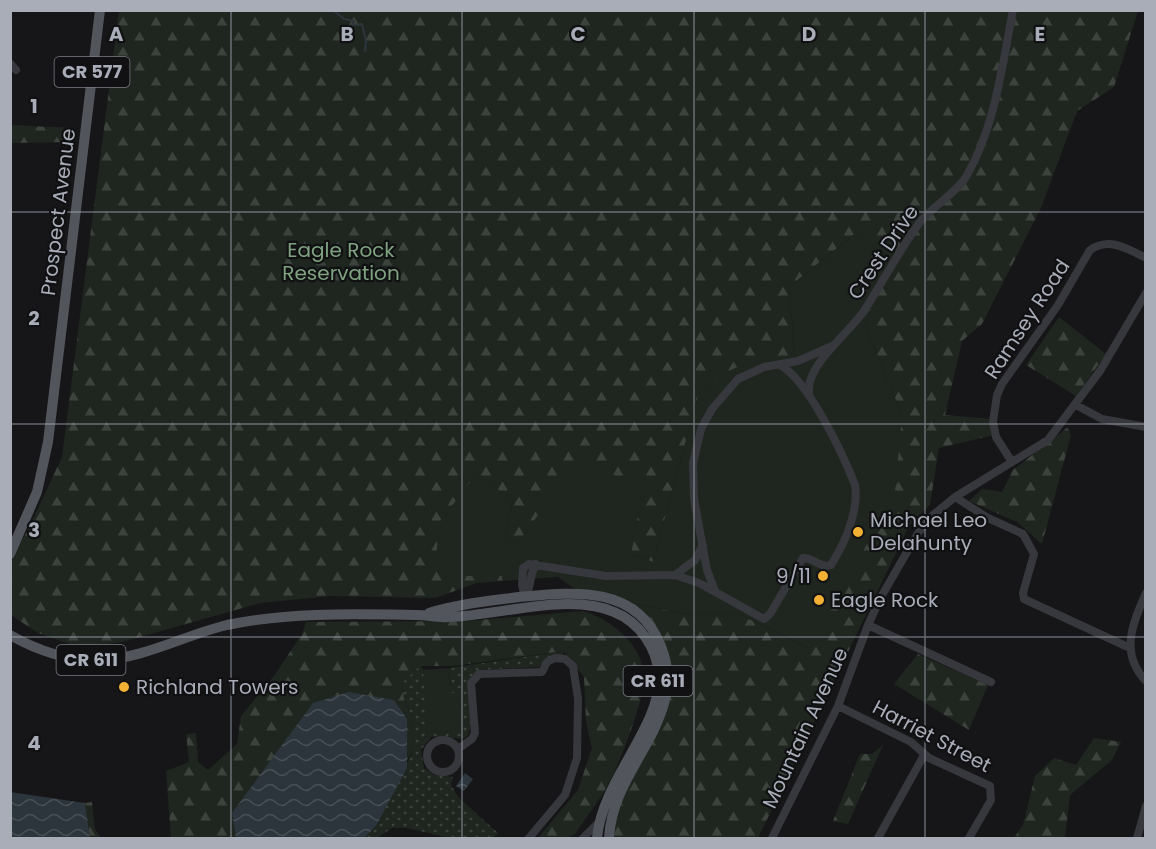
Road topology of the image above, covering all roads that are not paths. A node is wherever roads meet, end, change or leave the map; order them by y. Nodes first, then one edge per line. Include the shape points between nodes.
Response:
1 (100, 10) edge
2 (1013, 10) edge
3 (1146, 258) edge
4 (1146, 293) edge
5 (835, 344) junction
6 (780, 365) junction
7 (809, 393) junction
8 (1077, 405) junction
9 (1146, 427) edge
10 (1011, 462) junction
11 (955, 497) junction
12 (703, 544) junction
13 (10, 554) edge
14 (675, 575) junction
15 (715, 591) junction
16 (1146, 593) edge
17 (525, 597) junction
18 (532, 609) junction
19 (480, 614) junction
20 (423, 615) junction
21 (868, 625) junction
22 (10, 635) edge
23 (1130, 648) junction
24 (1146, 681) edge
25 (991, 682) dead end
26 (838, 706) junction
27 (458, 749) junction
28 (924, 755) junction
29 (1146, 806) edge
30 (611, 817) junction
31 (598, 823) junction
32 (529, 838) edge
33 (583, 838) edge
34 (597, 838) edge
35 (603, 838) edge
36 (609, 838) edge
37 (772, 838) edge
38 (878, 838) edge
39 (969, 838) edge
40 (1137, 838) edge

1 - 13 main road, Prospect Avenue / CR 577 via 50,433 37,492
2 - 5 street, Crest Drive via 996,100 965,179 920,222 855,324
3 - 10 street, Ramsey Road via 1111,243 1101,243 1090,250 997,395 993,422 996,437
4 - 8 street, Mountain Avenue
5 - 6 street, Crest Drive
5 - 7 street, Crest Drive via 811,376
6 - 7 street via 797,377
6 - 12 street, Crest Drive via 764,367 738,379 712,409 701,429 694,452 693,481
7 - 15 street via 855,485 856,500 840,548 828,567 809,558 800,560 764,619
8 - 9 street via 1102,419
8 - 10 street, Mountain Avenue via 1048,440
10 - 11 street, Mountain Avenue
11 - 21 street, Mountain Avenue via 918,533
11 - 23 street via 1023,534 1034,554 1024,599
12 - 14 street via 695,560
12 - 15 street, Crest Drive
14 - 15 street
14 - 17 street via 606,576 529,564 523,568
16 - 23 street via 1131,628
17 - 18 main road
17 - 19 main road via 523,602 488,608
17 - 20 main road, CR 611 via 482,601
17 - 30 main road, CR 611 via 560,592 624,603 650,626 664,654 668,669 665,700
18 - 19 main road, CR 611
18 - 31 main road, CR 611 via 592,606 615,612 633,624 655,655 659,676 653,710 608,792
19 - 20 main road, CR 611
20 - 22 main road, CR 611 via 320,615 229,625 134,655 102,660 58,656
21 - 25 street
21 - 26 street, Mountain Avenue
23 - 24 street via 1134,665
26 - 28 street, Harriet Street via 911,742
26 - 37 street, Mountain Avenue
27 - 27 street via 448,741 436,741 427,750 427,763 437,772 449,771 458,762
27 - 32 street via 475,733 471,689 474,677 542,672 547,662 555,658 565,659 573,666 578,699 576,765 565,795
28 - 38 street
28 - 39 street, Harriet Street via 990,786 991,800
29 - 40 street
30 - 35 main road
30 - 36 main road, CR 611
31 - 33 street
31 - 34 main road, CR 611

